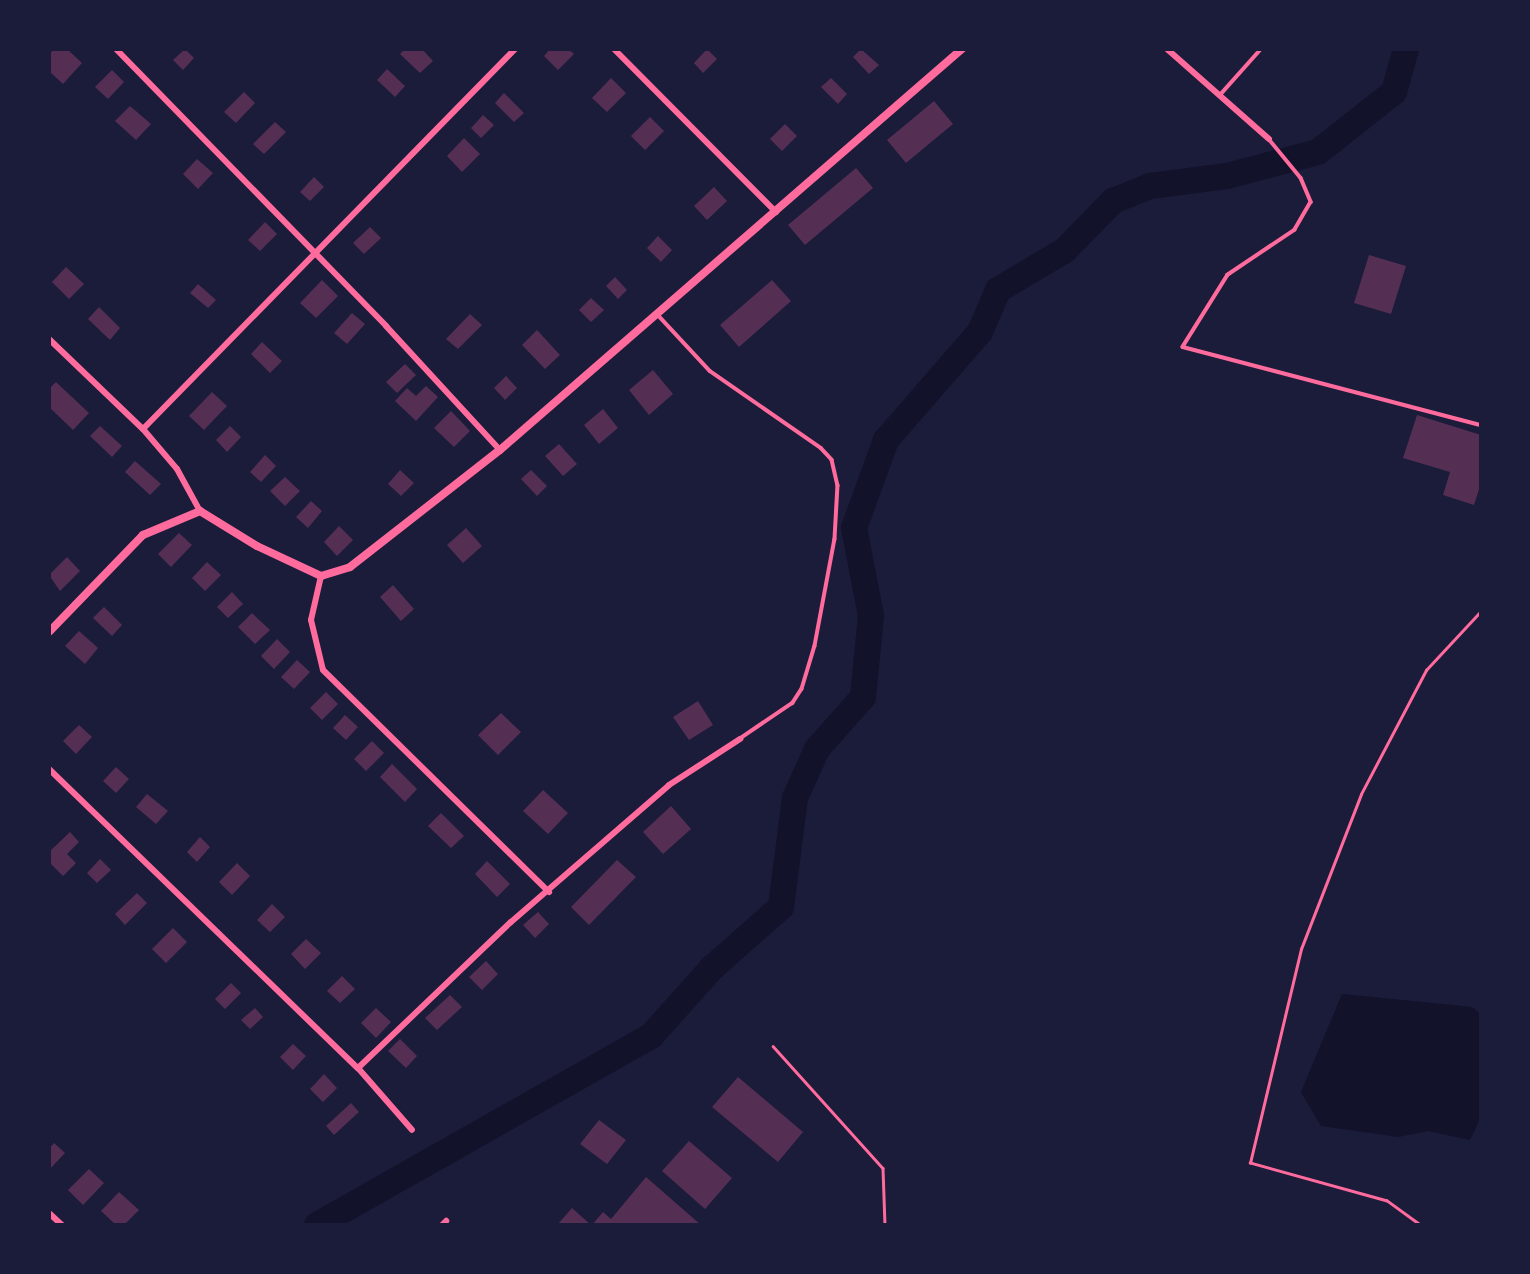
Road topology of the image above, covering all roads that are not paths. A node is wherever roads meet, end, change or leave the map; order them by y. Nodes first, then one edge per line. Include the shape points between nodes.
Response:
1 (117, 49) edge
2 (515, 49) edge
3 (614, 49) edge
4 (962, 49) edge
5 (1167, 49) edge
6 (1261, 49) edge
7 (1219, 97) junction
8 (1269, 139) joint
9 (776, 212) junction
10 (312, 252) junction
11 (658, 315) junction
12 (49, 339) edge
13 (1481, 425) edge
14 (143, 429) junction
15 (500, 450) junction
16 (200, 511) junction
17 (321, 576) junction
18 (49, 632) edge
19 (740, 739) joint
20 (49, 769) edge
21 (549, 892) junction
22 (358, 1068) junction
23 (412, 1130) dead end
24 (49, 1213) edge
25 (62, 1225) edge

1 - 10 street
2 - 10 street
3 - 9 street
4 - 9 street
5 - 7 street
6 - 7 lane
7 - 8 street
8 - 13 lane via 1301,178 1311,202 1294,230 1228,275 1183,347
9 - 11 street
10 - 14 street
10 - 15 street
11 - 15 street
11 - 19 lane via 710,372 821,448 832,460 838,485 835,539 802,689 793,703
12 - 14 street
14 - 16 street via 177,468
15 - 17 street via 360,560
16 - 17 street via 257,546
16 - 18 street via 143,536
17 - 21 street via 311,620 323,670
19 - 21 street via 669,785
20 - 22 street
21 - 22 street via 511,922
22 - 23 street
24 - 25 street

